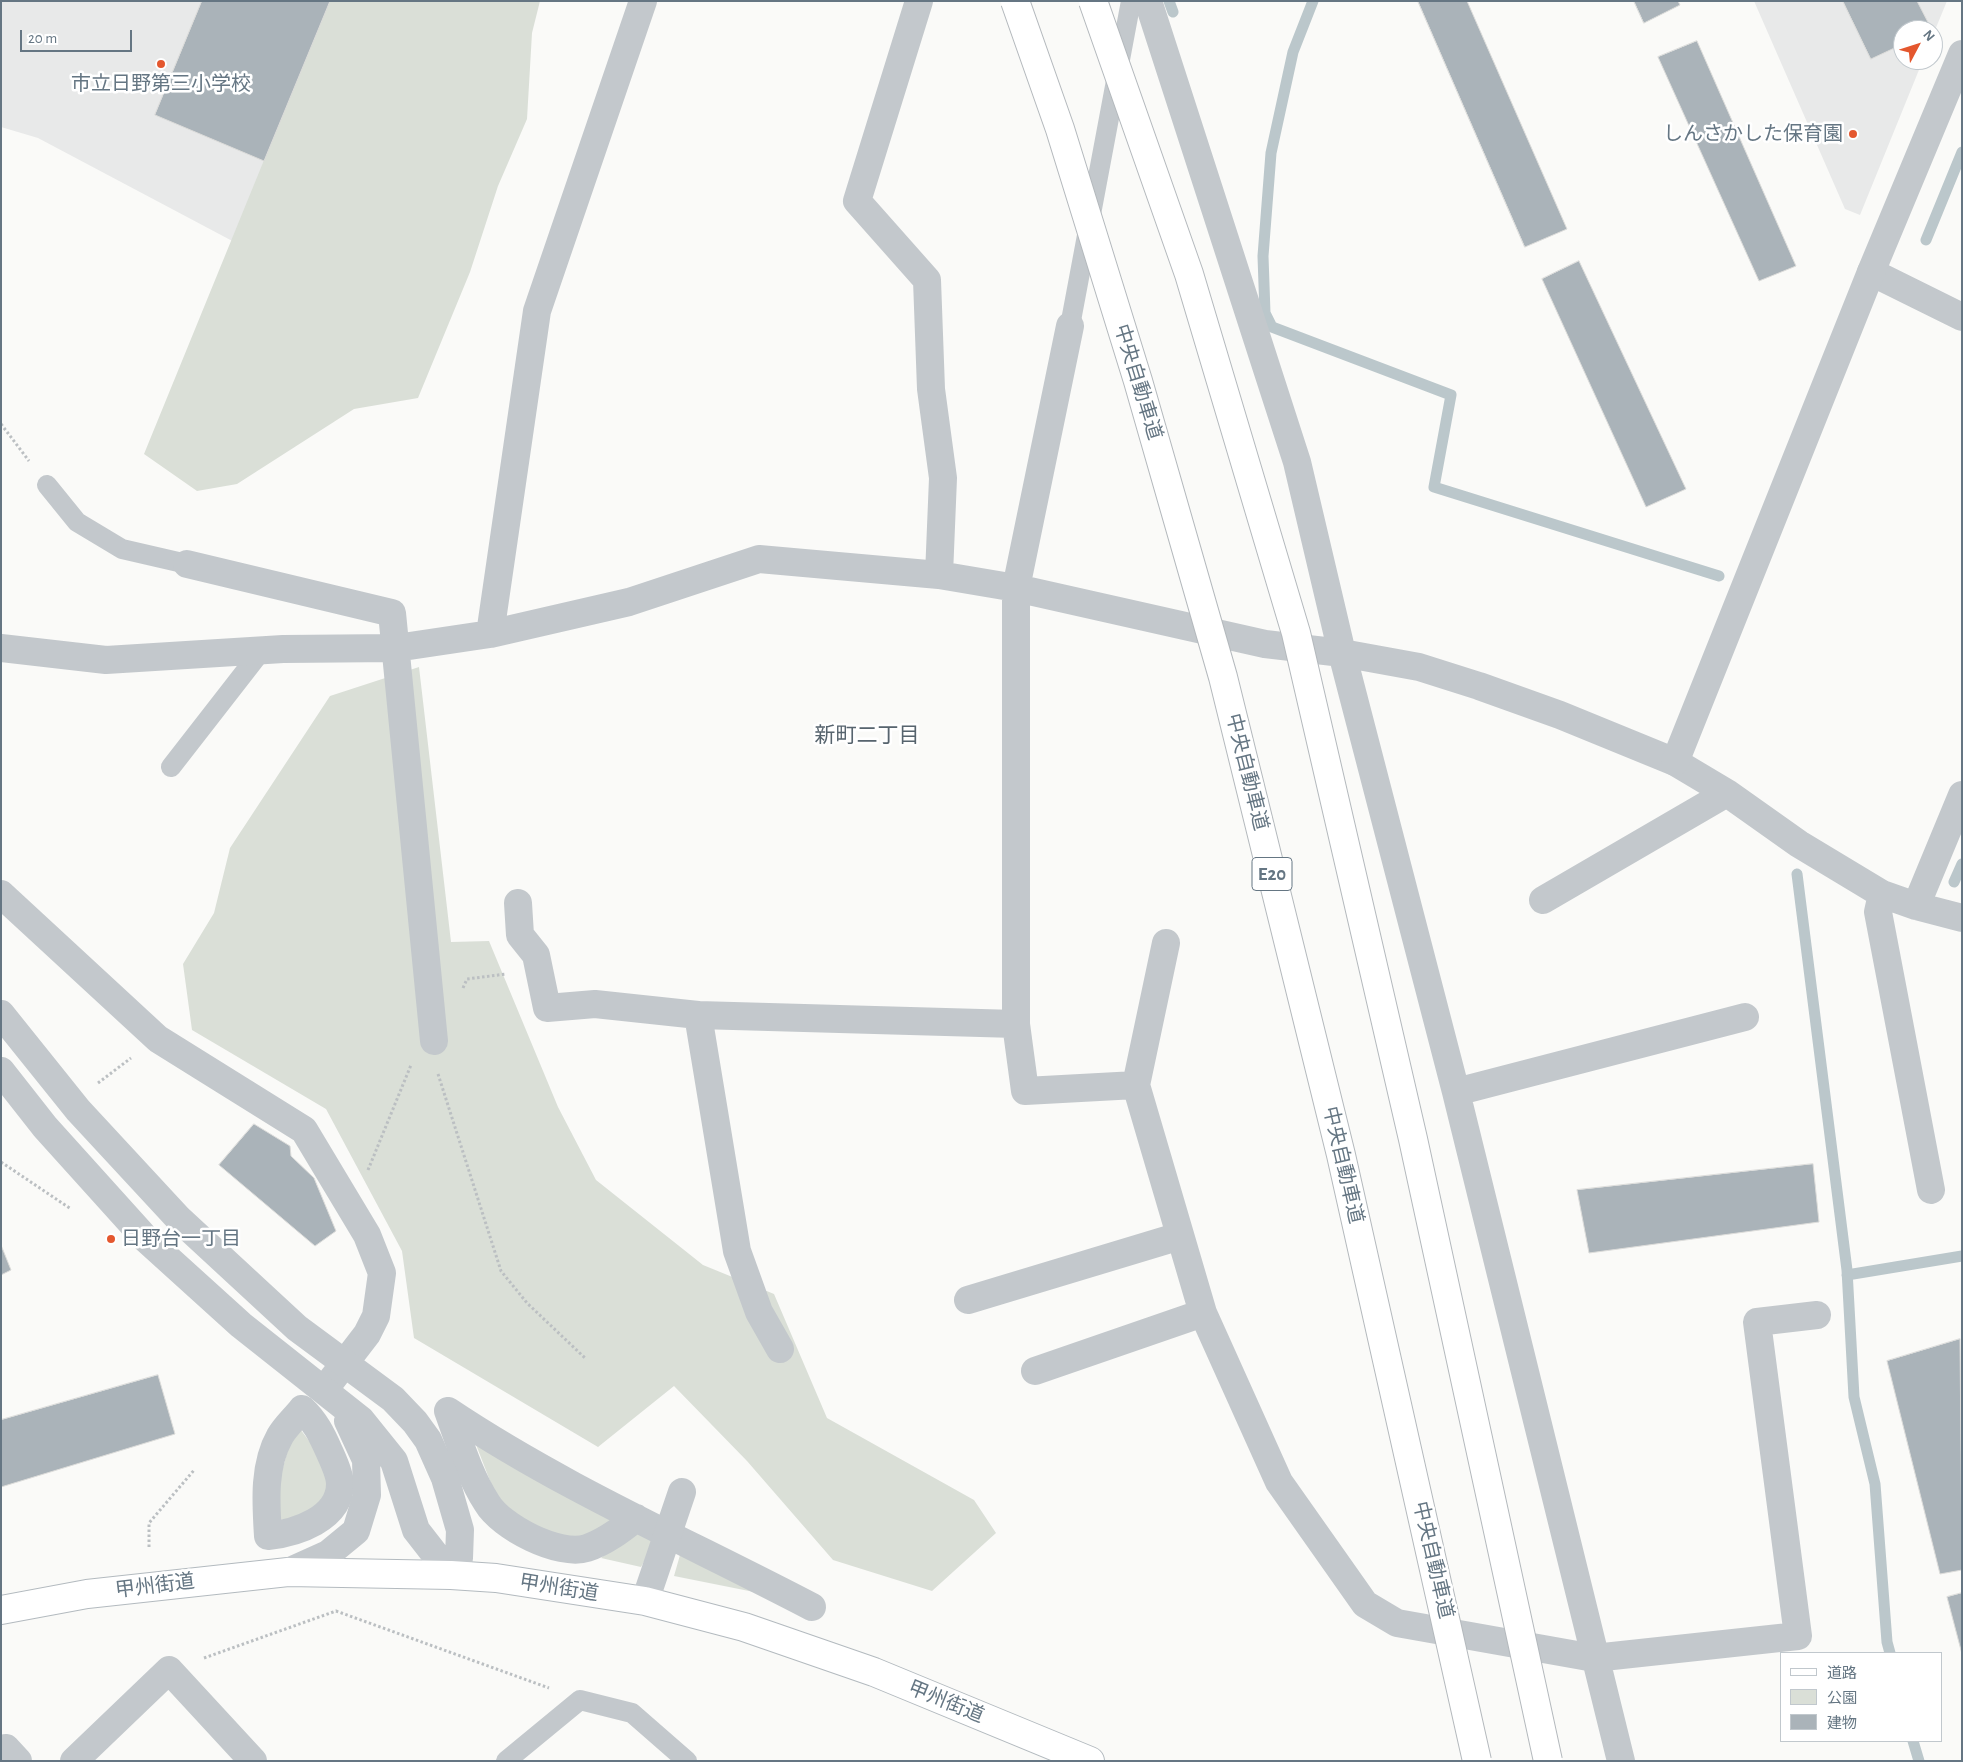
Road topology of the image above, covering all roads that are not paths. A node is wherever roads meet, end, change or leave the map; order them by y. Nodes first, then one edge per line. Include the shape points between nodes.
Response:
1 (643, 1) edge
2 (920, 1) edge
3 (1015, 1) edge
4 (1093, 1) edge
5 (1131, 1) edge
6 (1148, 1) edge
7 (1962, 54) edge
8 (1871, 272) junction
9 (1962, 317) edge
10 (1070, 326) joint
11 (47, 485) road end
12 (187, 564) joint
13 (939, 575) junction
14 (1016, 588) junction
15 (490, 634) junction
16 (1, 648) edge
17 (396, 648) junction
18 (262, 650) junction
19 (1342, 653) junction
20 (1675, 762) junction
21 (171, 767) dead end
22 (1727, 793) junction
23 (1962, 795) edge
24 (1, 894) edge
25 (1882, 894) junction
26 (1543, 900) dead end
27 (518, 903) dead end
28 (1916, 906) junction
29 (1962, 918) edge
30 (1166, 944) dead end
31 (1, 1014) edge
32 (698, 1015) junction
33 (1745, 1017) dead end
34 (1016, 1024) junction
35 (434, 1041) road end
36 (1, 1071) edge
37 (1136, 1085) junction
38 (1456, 1092) junction
39 (1930, 1190) dead end
40 (1180, 1236) junction
41 (968, 1300) dead end
42 (1203, 1313) junction
43 (1817, 1315) dead end
44 (780, 1350) dead end
45 (344, 1363) junction
46 (1035, 1372) dead end
47 (324, 1390) junction
48 (682, 1492) dead end
49 (636, 1518) junction
50 (668, 1534) junction
51 (288, 1572) junction
52 (451, 1575) junction
53 (645, 1601) junction
54 (812, 1607) dead end
55 (1, 1610) edge
56 (1594, 1658) junction
57 (1, 1752) edge
58 (18, 1761) edge
59 (74, 1761) edge
60 (253, 1761) edge
61 (506, 1761) edge
62 (687, 1761) edge
63 (1090, 1761) edge
64 (1476, 1761) edge
65 (1548, 1761) edge
66 (1621, 1761) edge

1 - 15 street via 537,311
2 - 13 street via 857,201 928,280 931,389 943,478
3 - 64 main road, 中央自動車道 / E20, bridge via 1060,129 1136,371 1223,676 1341,1154
4 - 65 main road, bridge via 1189,274 1296,633 1413,1139
5 - 10 lane
6 - 19 street via 1297,462
7 - 8 street
8 - 9 street
8 - 20 street
10 - 14 street
11 - 12 lane via 78,522 122,549
12 - 17 street via 392,613
13 - 14 street
13 - 15 street via 758,558 629,602
14 - 19 street via 1265,644
14 - 34 street
15 - 17 street
16 - 18 street via 106,660
17 - 18 street
17 - 35 street
18 - 21 lane
19 - 20 street via 1419,667 1479,686
19 - 38 street
20 - 22 street
22 - 25 street via 1799,844
22 - 26 street
23 - 28 street
24 - 45 street via 158,1038 304,1130 367,1236 382,1273 376,1316 367,1334
25 - 28 street
25 - 39 street via 1878,912
27 - 32 street via 520,936 536,955 547,1008 595,1004
28 - 29 street
30 - 37 street
31 - 45 street via 78,1110 178,1218 297,1328
32 - 34 street
32 - 44 street via 737,1251 759,1312
33 - 38 street
34 - 37 street via 1025,1091
36 - 47 street via 45,1127 146,1239 241,1325
37 - 40 street
38 - 56 street
40 - 41 street
40 - 42 street
42 - 46 street
42 - 56 street via 1279,1482 1365,1604 1397,1623
43 - 56 street via 1757,1322 1798,1636
45 - 47 street
45 - 52 street via 393,1399 428,1440 445,1478 460,1530 459,1558
47 - 51 street via 352,1426 363,1452 367,1495 356,1531 328,1554
47 - 52 street via 361,1420 394,1461 416,1530
48 - 50 street
49 - 49 street via 585,1494 448,1411 487,1504 508,1526 556,1548 585,1549 615,1535
49 - 50 street
50 - 53 street
50 - 54 street
51 - 52 main road, 甲州街道
51 - 55 main road, 甲州街道 via 87,1594
52 - 53 main road, 甲州街道 via 496,1578
53 - 63 main road, 甲州街道 via 744,1627 874,1672
56 - 66 street
57 - 58 street via 6,1748
59 - 60 street via 169,1670
61 - 62 lane via 580,1700 632,1713

